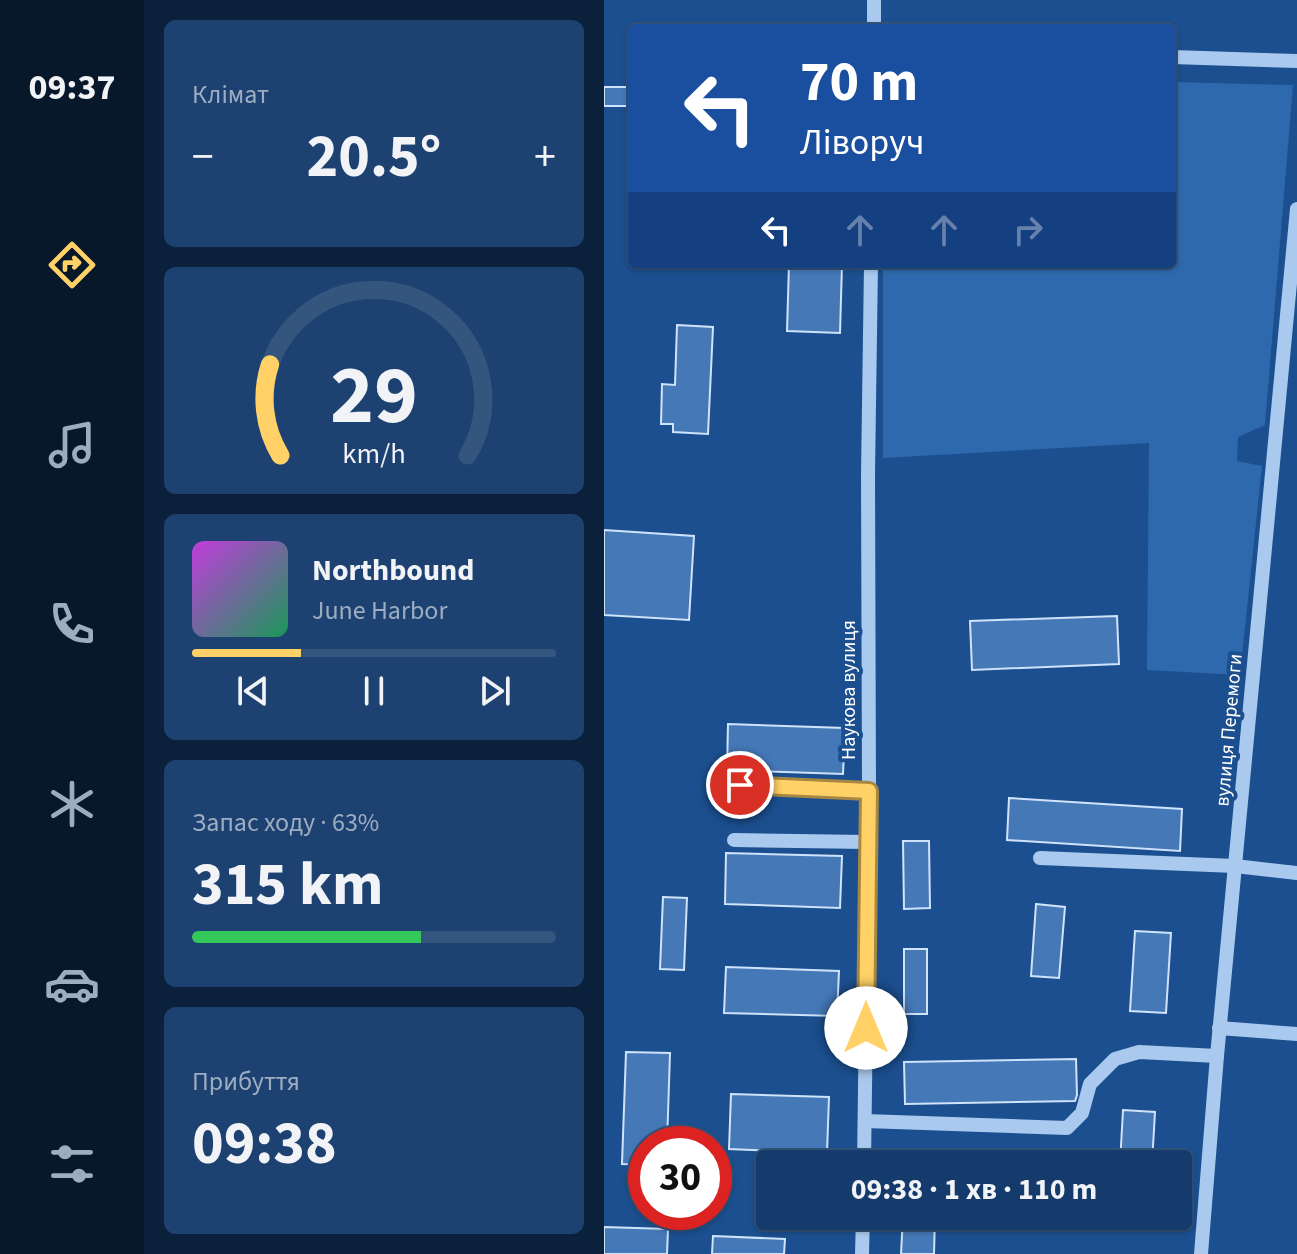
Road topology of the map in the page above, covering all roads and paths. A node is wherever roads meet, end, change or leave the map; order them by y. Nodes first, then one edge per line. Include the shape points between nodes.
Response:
1 (874, 0) edge
2 (874, 24) edge
3 (1176, 57) edge
4 (1297, 61) edge
5 (1297, 209) edge
6 (871, 268) edge
7 (740, 785) dead end
8 (869, 791) junction
9 (734, 840) dead end
10 (867, 842) junction
11 (1040, 858) dead end
12 (1235, 866) junction
13 (1297, 873) edge
14 (1219, 1028) junction
15 (1297, 1034) edge
16 (1217, 1056) junction
17 (865, 1121) junction
18 (864, 1150) edge
19 (863, 1230) edge
20 (862, 1254) edge
21 (1201, 1254) edge

1 - 2 street
3 - 4 street
5 - 12 street, вулиця Перемоги
6 - 8 street, Наукова вулиця
7 - 8 street
8 - 10 street, Наукова вулиця
9 - 10 street
10 - 17 street, Наукова вулиця
11 - 12 street
12 - 13 street
12 - 14 street, вулиця Перемоги
14 - 15 street
14 - 16 street, вулиця Перемоги
16 - 17 street via 1139,1052 1115,1059 1090,1084 1082,1113 1067,1128
16 - 21 street, вулиця Перемоги
17 - 18 street, Наукова вулиця
19 - 20 street

